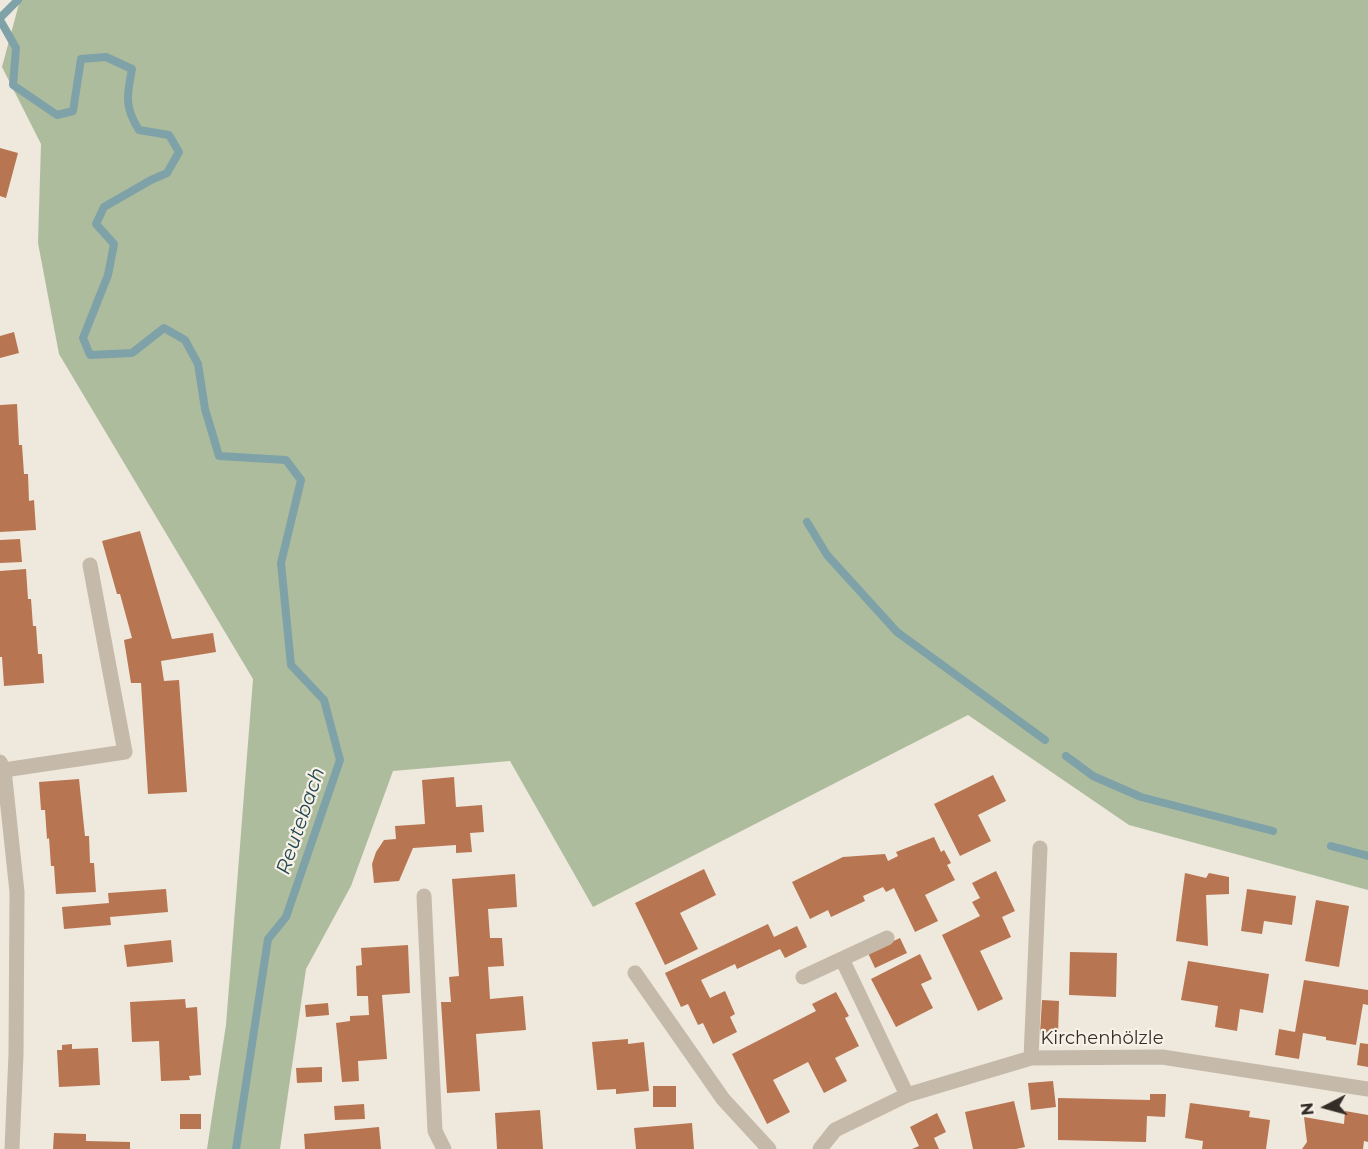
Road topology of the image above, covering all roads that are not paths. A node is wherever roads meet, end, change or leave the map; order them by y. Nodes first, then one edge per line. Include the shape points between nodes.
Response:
1 (90, 565) dead end
2 (2, 766) edge
3 (1040, 848) dead end
4 (423, 896) dead end
5 (887, 938) dead end
6 (842, 959) junction
7 (635, 973) dead end
8 (803, 977) dead end
9 (1031, 1058) junction
10 (1368, 1089) edge
11 (907, 1095) junction
12 (12, 1149) edge
13 (444, 1149) edge
14 (769, 1149) edge
15 (820, 1149) edge

1 - 2 street via 125,752
2 - 12 street via 17,892
3 - 9 street
4 - 13 street via 435,1131
5 - 6 street
6 - 8 street
6 - 11 street
7 - 14 street via 723,1099
9 - 10 street, Kirchenhölzle via 1162,1057
9 - 11 street, Kirchenhölzle
11 - 15 street, Kirchenhölzle via 835,1130

